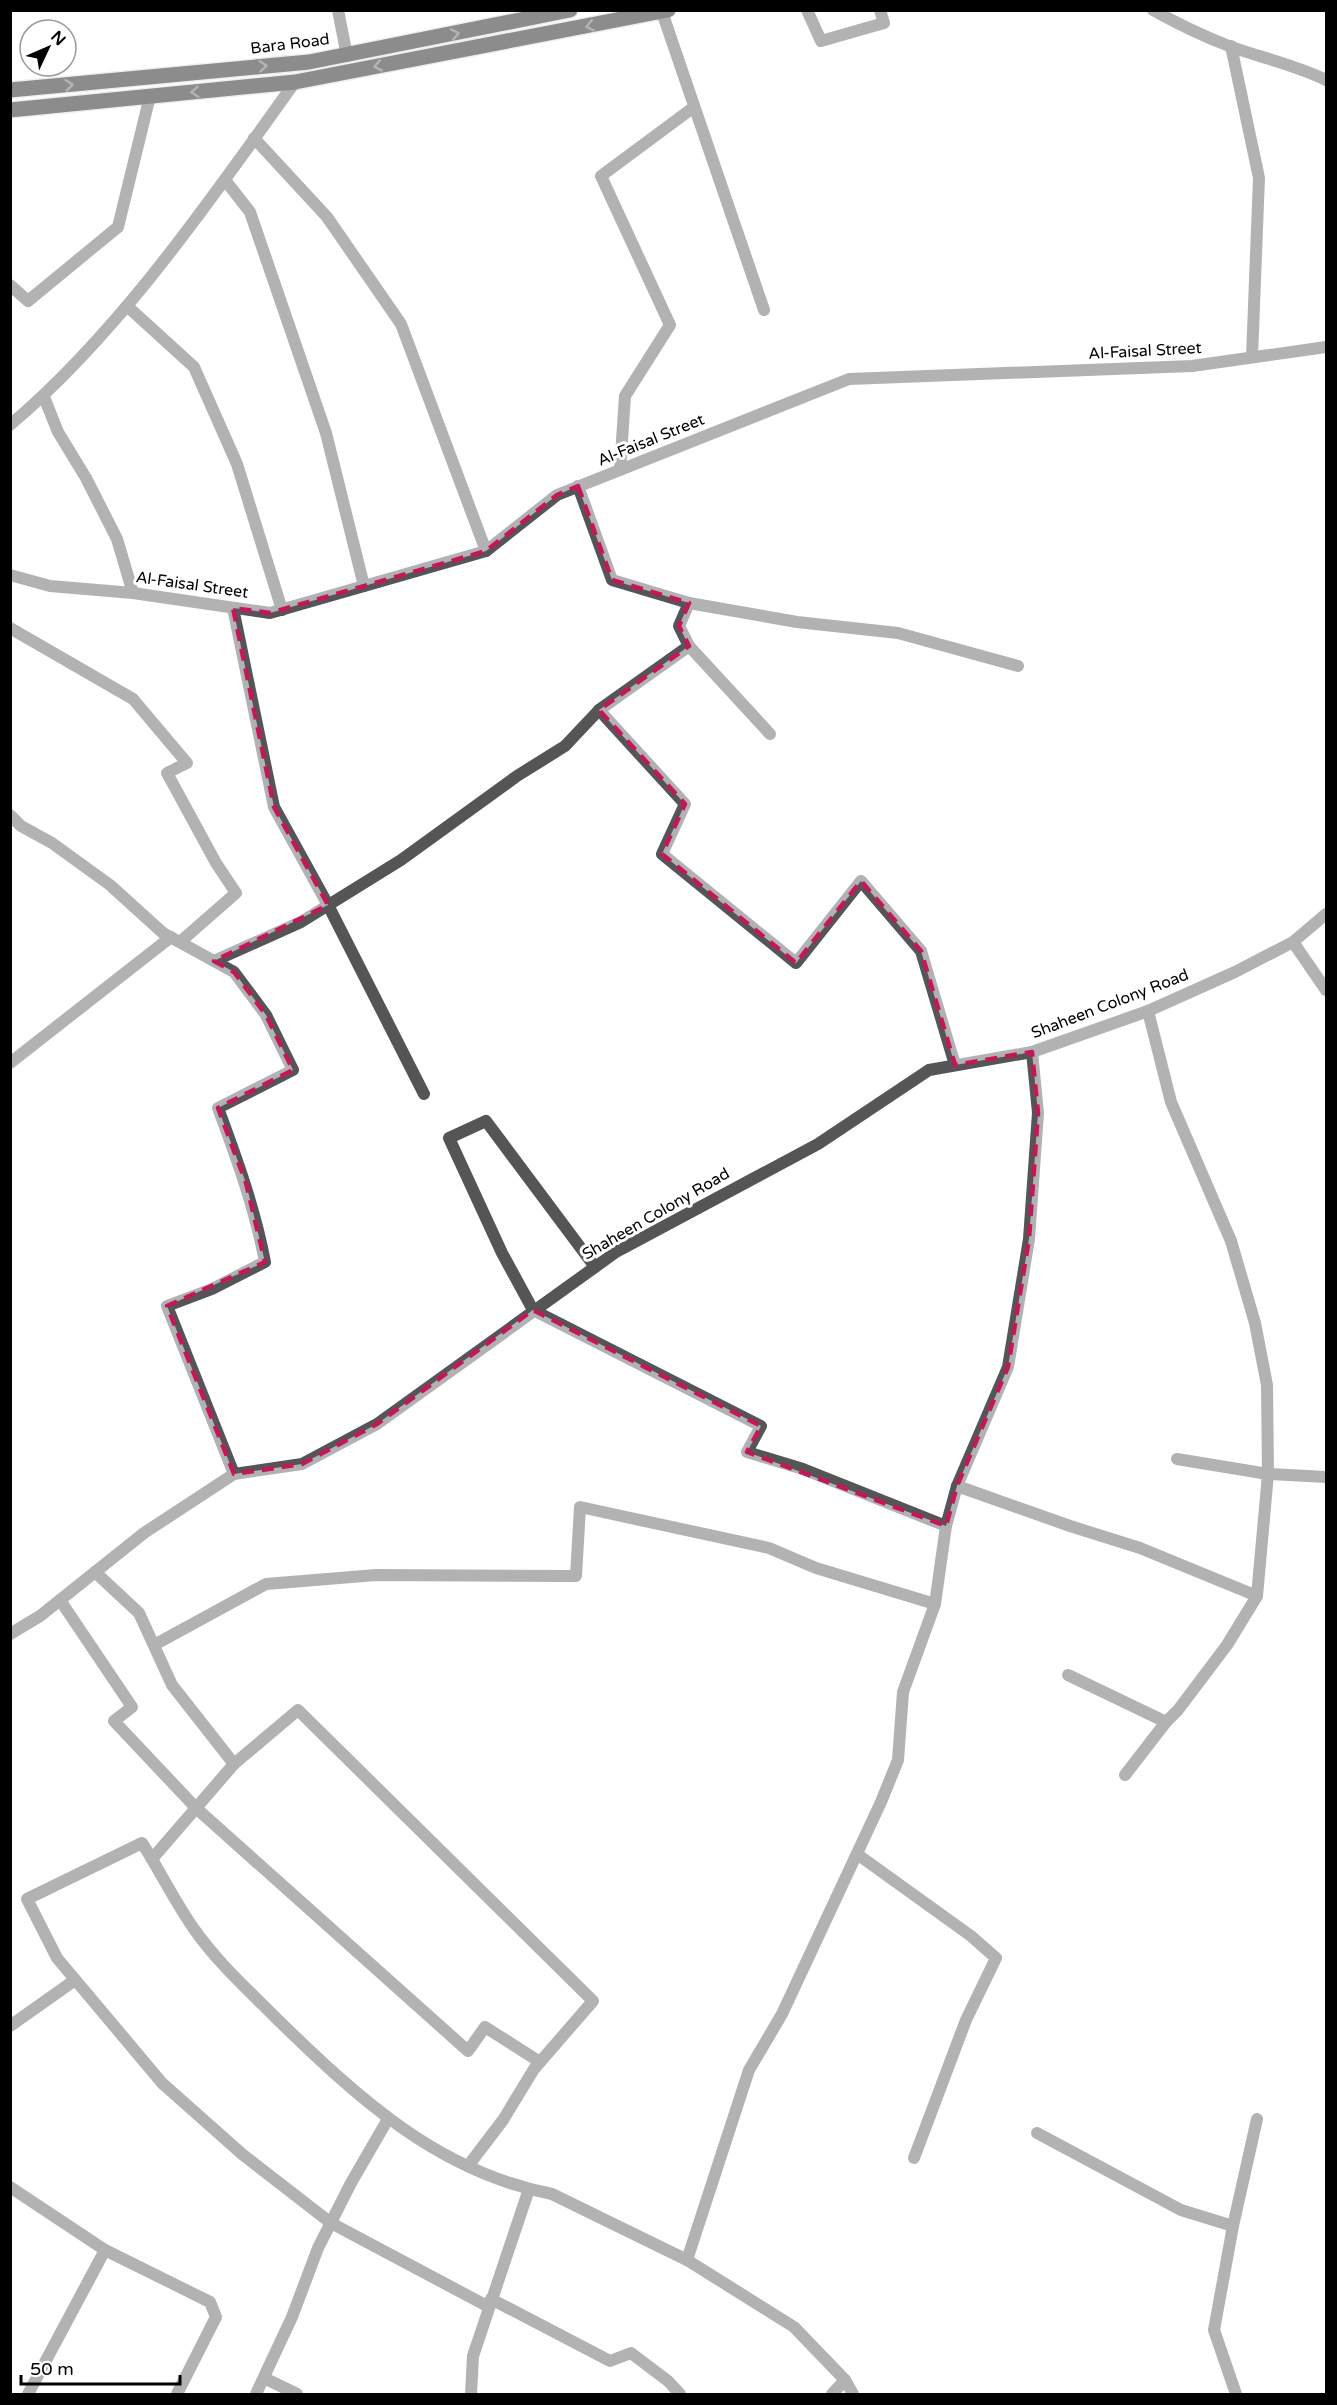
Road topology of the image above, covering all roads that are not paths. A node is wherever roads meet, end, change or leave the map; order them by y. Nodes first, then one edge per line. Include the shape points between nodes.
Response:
1 (338, 10) edge
2 (570, 10) edge
3 (807, 10) edge
4 (880, 10) edge
5 (1153, 10) edge
6 (665, 11) edge
7 (1231, 46) junction
8 (346, 56) junction
9 (309, 62) junction
10 (1326, 80) edge
11 (295, 82) junction
12 (10, 90) edge
13 (150, 96) junction
14 (694, 107) junction
15 (10, 110) edge
16 (254, 138) junction
17 (225, 180) junction
18 (10, 285) edge
19 (127, 306) junction
20 (764, 310) dead end
21 (1326, 347) edge
22 (1252, 357) junction
23 (44, 397) junction
24 (10, 425) edge
25 (620, 470) junction
26 (578, 486) junction
27 (486, 551) junction
28 (10, 575) edge
29 (364, 586) junction
30 (133, 593) junction
31 (689, 603) junction
32 (233, 608) junction
33 (282, 610) junction
34 (10, 628) edge
35 (689, 646) junction
36 (1018, 666) dead end
37 (599, 710) junction
38 (771, 734) dead end
39 (10, 815) edge
40 (327, 905) junction
41 (1326, 914) edge
42 (175, 940) junction
43 (1293, 942) junction
44 (214, 961) junction
45 (1326, 990) edge
46 (1148, 1011) junction
47 (1032, 1052) junction
48 (10, 1063) edge
49 (956, 1065) junction
50 (424, 1094) dead end
51 (595, 1267) junction
52 (533, 1310) junction
53 (1177, 1459) dead end
54 (234, 1474) junction
55 (1268, 1474) junction
56 (1326, 1477) edge
57 (957, 1486) junction
58 (946, 1526) junction
59 (94, 1572) junction
60 (1257, 1596) junction
61 (60, 1600) junction
62 (935, 1605) junction
63 (10, 1634) edge
64 (154, 1645) junction
65 (1068, 1675) dead end
66 (1166, 1722) junction
67 (234, 1764) junction
68 (1125, 1775) dead end
69 (196, 1808) junction
70 (857, 1854) junction
71 (152, 1858) junction
72 (75, 1980) junction
73 (10, 2026) edge
74 (540, 2062) junction
75 (1257, 2119) dead end
76 (388, 2120) junction
77 (1037, 2133) dead end
78 (914, 2158) dead end
79 (468, 2166) junction
80 (10, 2187) edge
81 (529, 2189) junction
82 (331, 2223) junction
83 (1233, 2226) junction
84 (105, 2250) junction
85 (687, 2260) junction
86 (490, 2303) junction
87 (264, 2378) junction
88 (845, 2380) junction
89 (28, 2394) edge
90 (177, 2394) edge
91 (256, 2394) edge
92 (297, 2394) edge
93 (473, 2394) edge
94 (680, 2394) edge
95 (832, 2394) edge
96 (853, 2394) edge
97 (1236, 2394) edge

1 - 8 street
8 -> 2 main road, Bara Road
3 - 4 street via 820,41 884,23
5 - 7 street
6 -> 11 main road
6 - 14 street
7 - 10 street
7 - 22 street via 1258,178
8 - 9 main road, Bara Road
9 - 11 main road
12 -> 9 main road, Bara Road
11 -> 13 main road
11 - 16 street
13 - 15 main road
13 - 18 street via 118,227 28,301
14 - 20 street
14 - 25 street via 601,176 670,325 625,396
16 - 17 street
16 - 27 street via 327,217 401,324
17 - 19 street
17 - 29 street via 250,212 326,433
19 - 23 street
19 - 33 street via 194,367 237,464
21 - 22 street, Al-Faisal Street
22 - 25 street, Al-Faisal Street via 1192,366 849,379
23 - 24 street
23 - 30 street via 58,432 117,539
25 - 26 street, Al-Faisal Street
26 - 27 street, Al-Faisal Street via 557,495
26 - 31 street via 612,580
27 - 29 street, Al-Faisal Street
28 - 30 street, Al-Faisal Street via 50,586
29 - 33 street, Al-Faisal Street
30 - 32 street, Al-Faisal Street
31 - 35 street via 679,626
31 - 36 street via 797,622 898,633
32 - 33 street, Al-Faisal Street via 270,613
32 - 40 street via 274,807
34 - 42 street via 133,699 188,763 167,773 236,893
35 - 37 street
35 - 38 street
37 - 40 street via 565,746 400,860
37 - 49 street via 685,804 662,854 795,963 861,881 921,951
39 - 42 street via 110,885
40 - 44 street via 301,922
40 - 50 street
41 - 43 street, Shaheen Colony Road
42 - 44 street
42 - 48 street
43 - 45 street
43 - 46 street, Shaheen Colony Road
44 - 54 street via 234,972 266,1016 292,1070 218,1108 246,1183 265,1262 167,1306
46 - 47 street, Shaheen Colony Road
46 - 55 street via 1171,1102 1231,1241 1255,1323 1267,1385
47 - 49 street, Shaheen Colony Road
47 - 57 street via 1038,1113 1030,1228 1008,1367
49 - 51 street, Shaheen Colony Road via 929,1070 818,1144 625,1247
51 - 52 street, Shaheen Colony Road
51 - 52 street via 486,1121 449,1138
52 - 54 street, Shaheen Colony Road via 377,1424 302,1464
52 - 58 street via 761,1426 747,1452 803,1469
53 - 55 street
54 - 59 street, Shaheen Colony Road via 144,1533
55 - 56 street
55 - 60 street
57 - 58 street
57 - 60 street via 1140,1548
58 - 62 street
59 - 61 street, Shaheen Colony Road
59 - 64 street via 139,1613
60 - 66 street via 1227,1646
61 - 63 street, Shaheen Colony Road
61 - 69 street via 132,1707 114,1721
62 - 64 street via 816,1568 769,1548 579,1507 576,1576 376,1575 266,1584
62 - 70 street via 903,1692 898,1760
64 - 67 street via 172,1685
65 - 66 street
66 - 68 street
67 - 69 street
67 - 74 street via 298,1710 592,2001
69 - 71 street
69 - 74 street via 468,2051 485,2027
70 - 78 street via 996,1958 966,2020
70 - 85 street via 782,2014 749,2070
71 - 72 street via 142,1843 27,1899 57,1958
71 - 76 street via 195,1929 245,1987
72 - 73 street
72 - 82 street via 162,2083 242,2154
74 - 79 street
75 - 83 street
76 - 79 street
76 - 82 street
77 - 83 street via 1181,2210
79 - 81 street
80 - 84 street
81 - 85 street via 552,2194
81 - 86 street
82 - 86 street
82 - 87 street
83 - 97 street via 1214,2330
84 - 89 street
84 - 90 street via 210,2302 216,2310
85 - 88 street via 794,2327
86 - 93 street via 473,2356
86 - 94 street via 610,2361 630,2353
87 - 91 street
87 - 92 street
88 - 95 street
88 - 96 street

